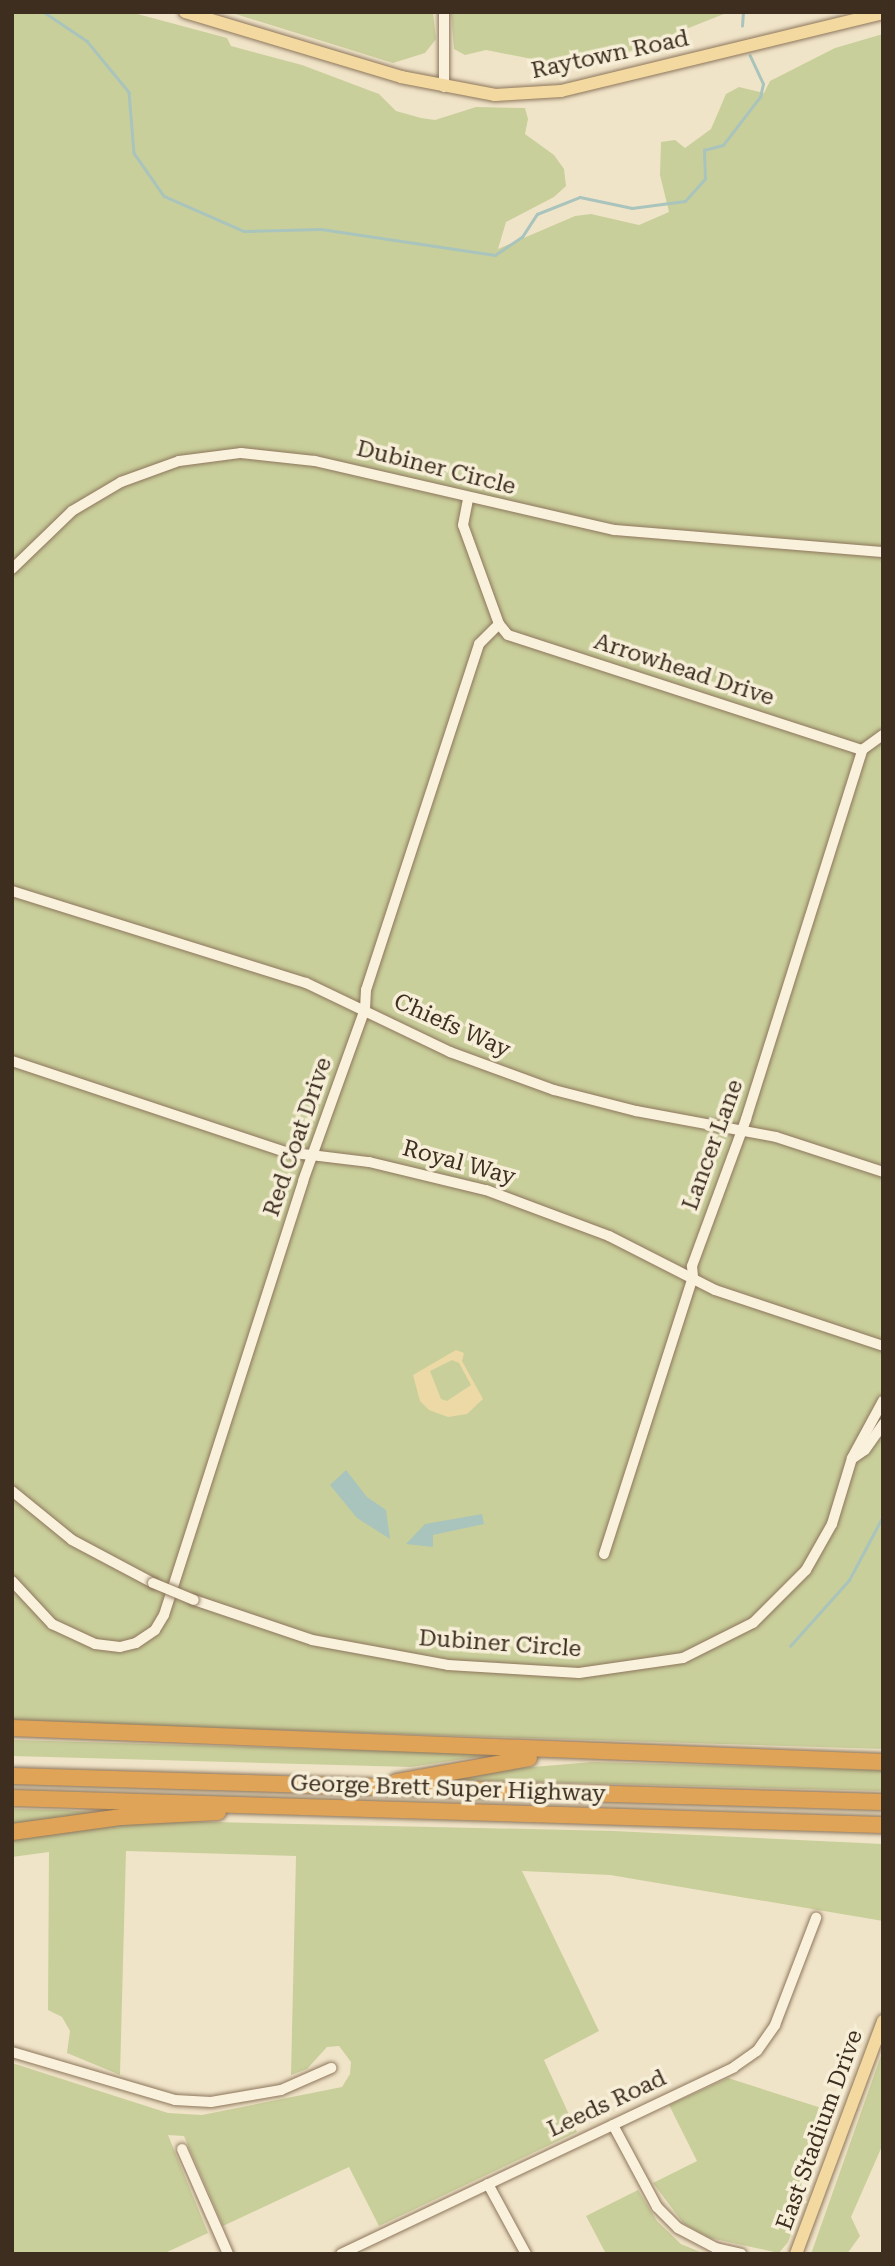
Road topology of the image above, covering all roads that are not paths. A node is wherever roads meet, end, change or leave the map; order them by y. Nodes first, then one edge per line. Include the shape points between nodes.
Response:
1 (186, 12) edge
2 (444, 12) edge
3 (883, 13) edge
4 (443, 87) junction
5 (468, 500) junction
6 (883, 552) edge
7 (12, 569) edge
8 (499, 624) junction
9 (883, 735) edge
10 (862, 750) junction
11 (12, 891) edge
12 (365, 1009) junction
13 (12, 1061) edge
14 (739, 1131) junction
15 (315, 1154) junction
16 (883, 1172) edge
17 (693, 1277) junction
18 (882, 1347) edge
19 (883, 1401) edge
20 (883, 1424) edge
21 (852, 1458) junction
22 (12, 1491) edge
23 (604, 1555) dead end
24 (12, 1581) edge
25 (12, 1728) edge
26 (558, 1752) junction
27 (883, 1762) edge
28 (12, 1776) edge
29 (373, 1787) junction
30 (12, 1798) edge
31 (883, 1802) edge
32 (262, 1806) junction
33 (883, 1825) edge
34 (12, 1832) edge
35 (816, 1918) dead end
36 (883, 2021) edge
37 (12, 2052) edge
38 (331, 2068) dead end
39 (612, 2125) junction
40 (182, 2149) dead end
41 (488, 2184) junction
42 (228, 2254) edge
43 (341, 2254) edge
44 (526, 2254) edge
45 (741, 2254) edge
46 (796, 2254) edge

1 - 4 main road, Raytown Road
2 - 4 street
3 - 4 main road, Raytown Road via 561,92 495,95
5 - 6 street, Dubiner Circle via 614,530
5 - 7 street, Dubiner Circle via 315,461 261,453 201,457 139,474 95,496 55,525
5 - 8 street via 463,525
8 - 10 street, Arrowhead Drive via 508,635
8 - 12 street, Red Coat Drive via 479,644 366,990
9 - 10 street
10 - 14 street, Lancer Lane
11 - 12 street, Chiefs Way via 306,983
12 - 14 street, Chiefs Way via 450,1052 554,1090
12 - 15 street, Red Coat Drive
13 - 15 street, Royal Way via 286,1152
14 - 16 street, Chiefs Way via 776,1137
14 - 17 street, Lancer Lane via 692,1266
15 - 17 street, Royal Way via 369,1162 498,1194 609,1236
15 - 24 street, Red Coat Drive via 160,1623 129,1646 95,1644 52,1624
17 - 18 street, Royal Way via 715,1290
17 - 23 street, Lancer Lane
19 - 21 street, Dubiner Circle
20 - 21 street via 865,1450
21 - 22 street, Dubiner Circle, bridge via 822,1546 790,1590 737,1633 659,1665 579,1673 448,1665 312,1640 153,1583 72,1540
25 - 26 highway
26 - 27 highway
26 - 29 highway
28 - 29 highway, George Brett Super Highway
29 - 31 highway, George Brett Super Highway
30 - 32 highway, George Brett Super Highway
32 - 33 highway, George Brett Super Highway
32 - 34 highway
35 - 39 street, Leeds Road via 775,2025 757,2051 734,2067
36 - 46 main road, East Stadium Drive
37 - 38 street via 175,2100 211,2102 281,2090
39 - 41 street, Leeds Road
39 - 45 street via 657,2207 671,2221 696,2239
40 - 42 street
41 - 43 street, Leeds Road
41 - 44 street

